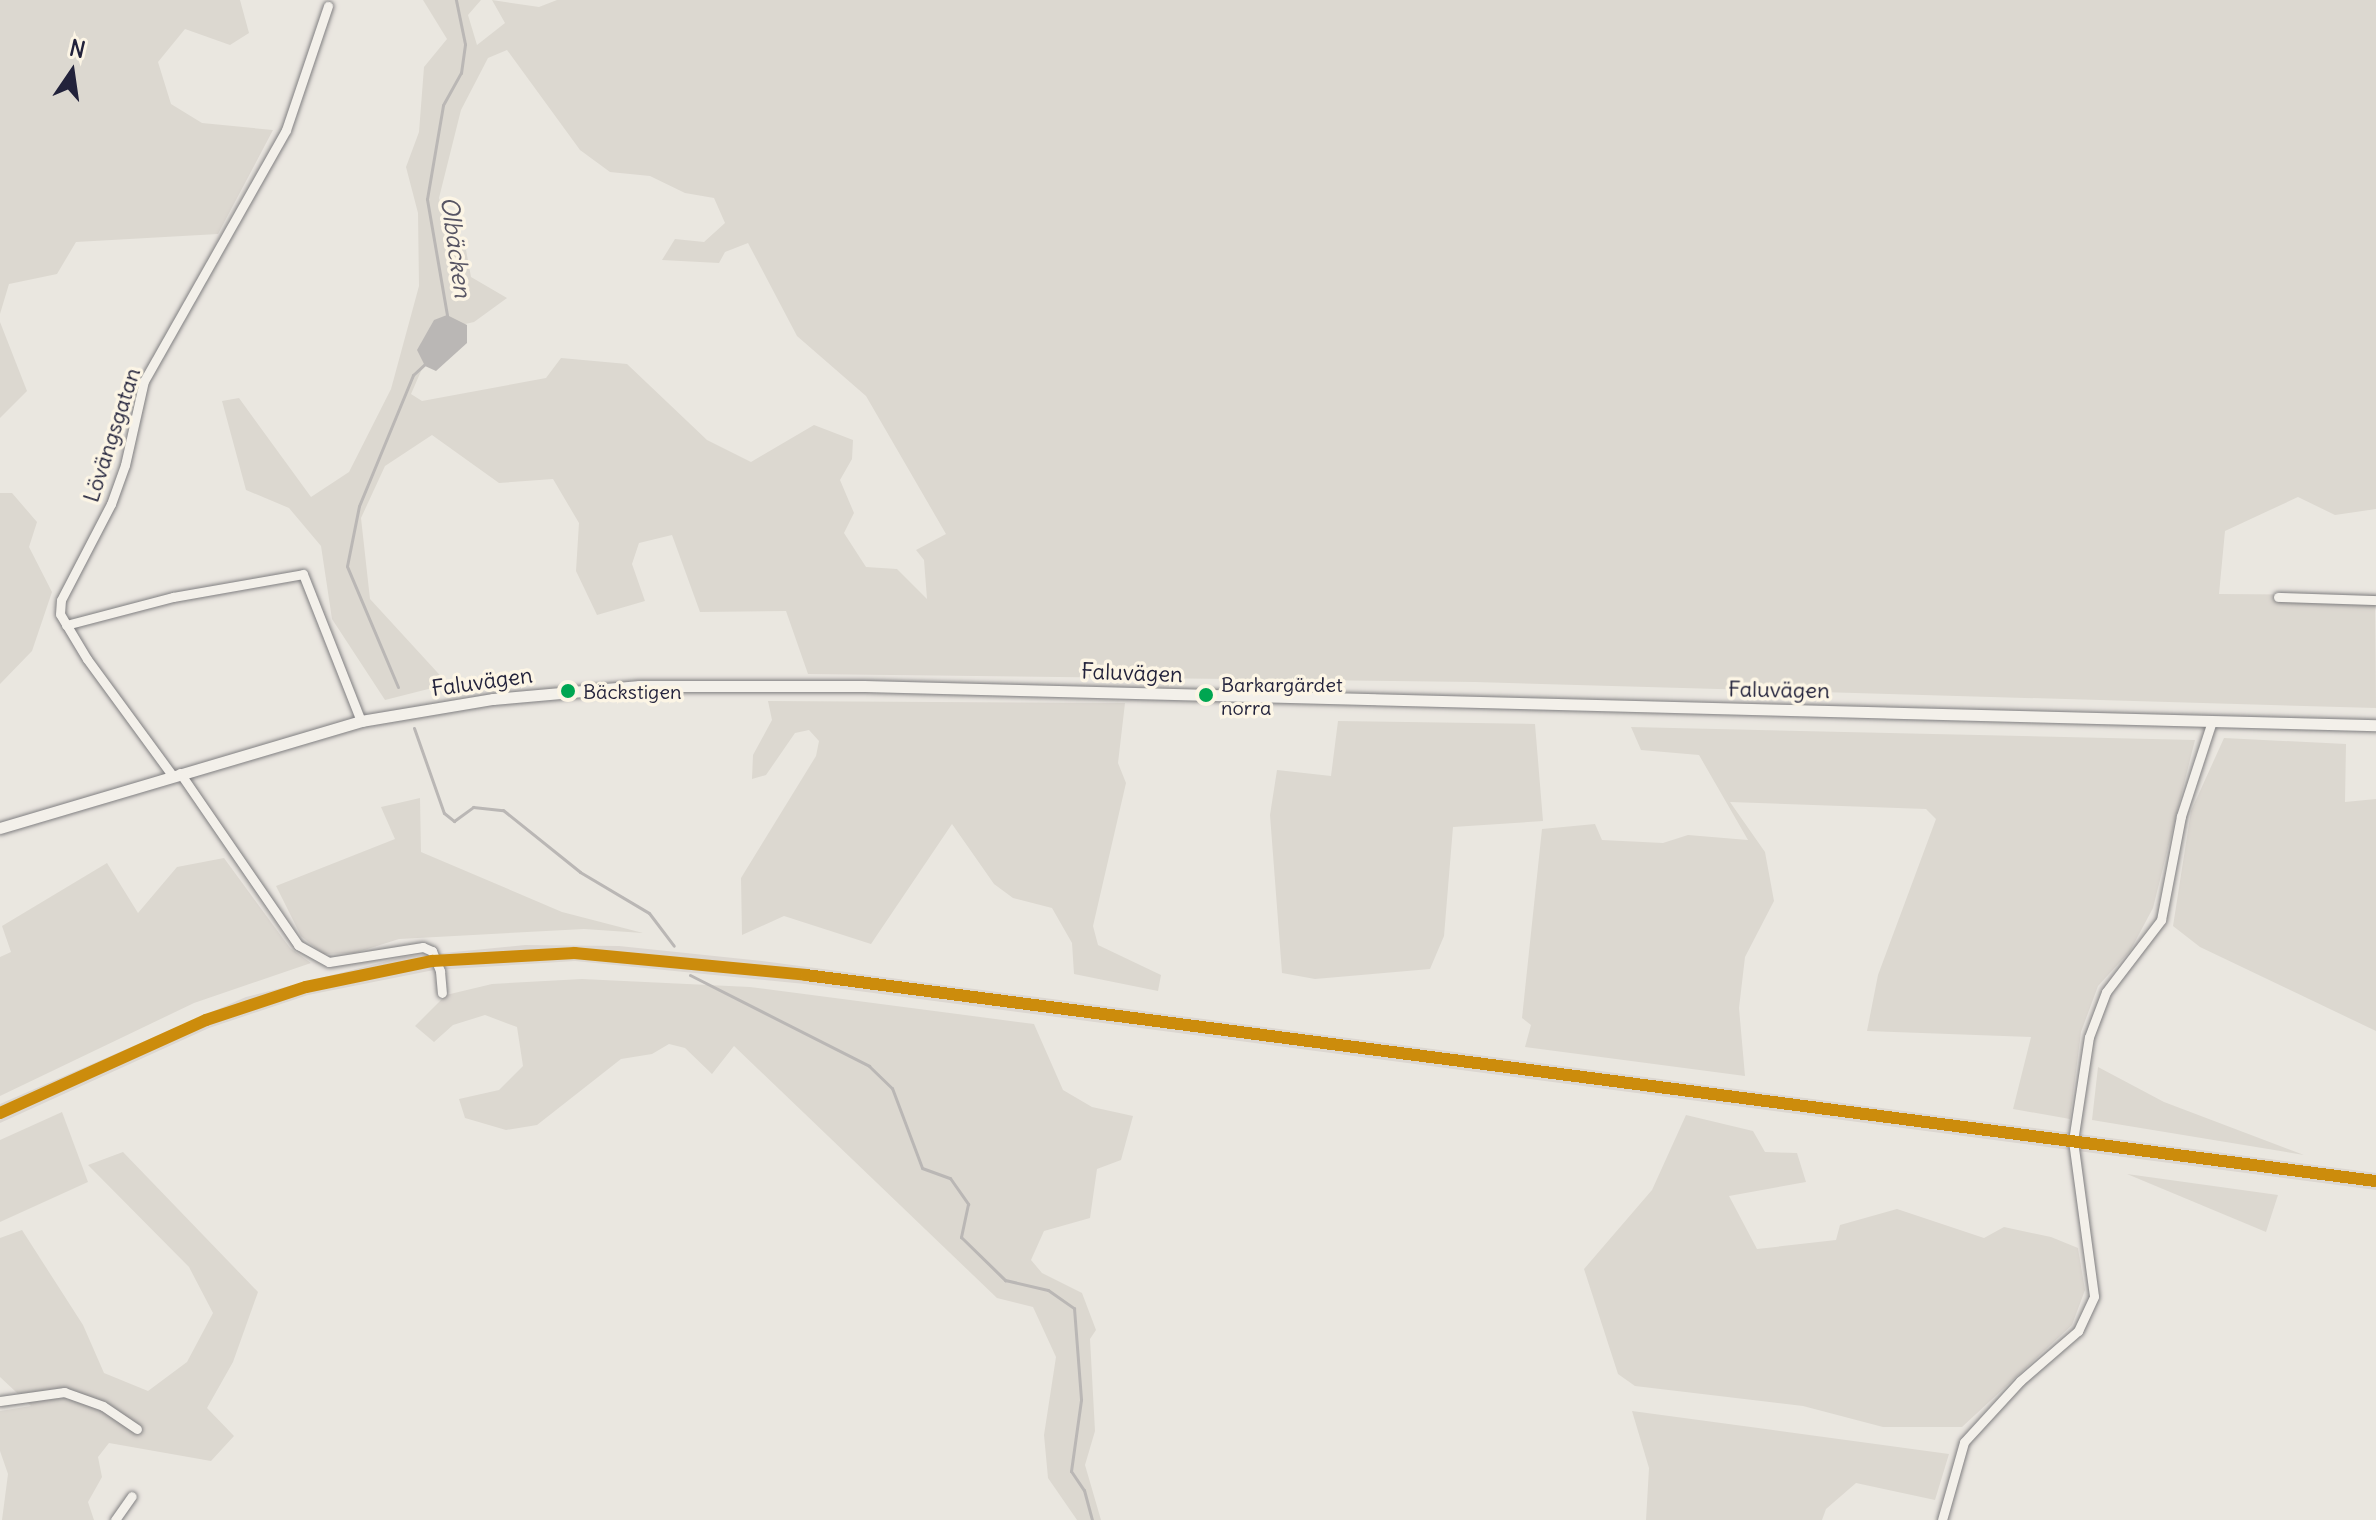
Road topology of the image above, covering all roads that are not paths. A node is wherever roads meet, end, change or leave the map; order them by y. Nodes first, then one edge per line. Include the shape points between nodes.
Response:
1 (328, 6) dead end
2 (2278, 597) dead end
3 (2376, 600) edge
4 (66, 625) junction
5 (361, 721) junction
6 (2212, 721) junction
7 (2376, 725) edge
8 (176, 774) junction
9 (0, 828) edge
10 (442, 993) dead end
11 (0, 1401) edge
12 (137, 1429) dead end
13 (132, 1496) dead end
14 (115, 1520) edge
15 (1942, 1520) edge

1 - 4 street, Lövängsgatan via 286,130 144,381 111,504 61,600
2 - 3 street
4 - 5 street via 173,597 303,574
4 - 8 street
5 - 6 street, Faluvägen via 493,699 711,684
5 - 8 street, Faluvägen
6 - 7 street, Faluvägen
6 - 15 street via 2181,816 2161,920 2106,992 2089,1037 2073,1141 2094,1296 2078,1331 2020,1381 1964,1442
8 - 9 street, Faluvägen
8 - 10 street via 298,945 329,962 423,947 432,951
11 - 12 street via 64,1392 103,1406
13 - 14 street

